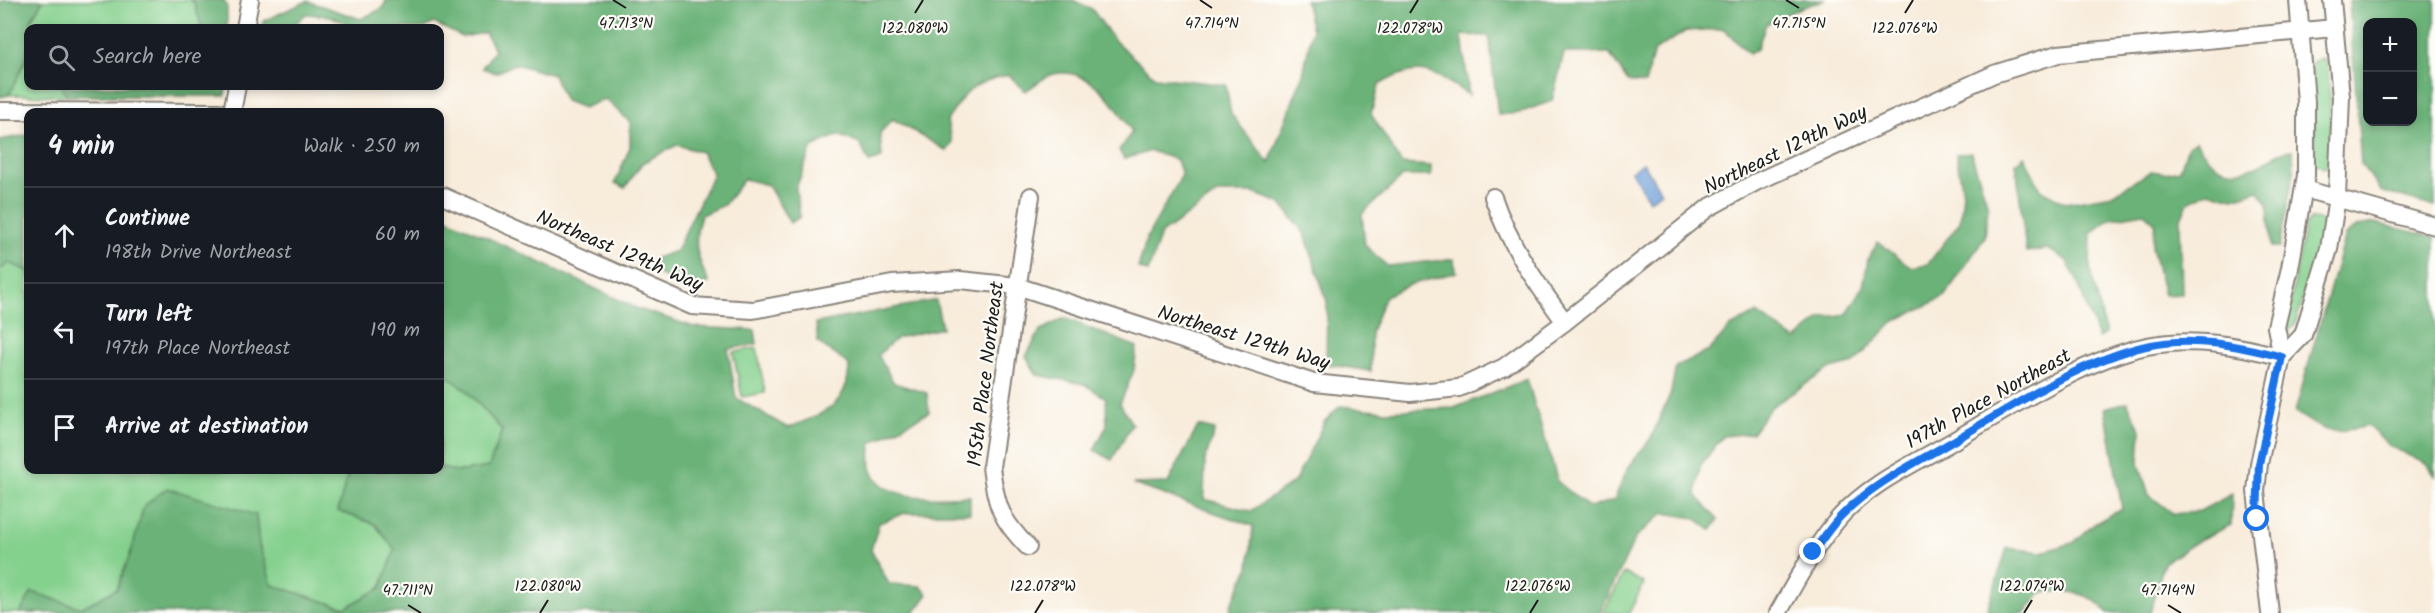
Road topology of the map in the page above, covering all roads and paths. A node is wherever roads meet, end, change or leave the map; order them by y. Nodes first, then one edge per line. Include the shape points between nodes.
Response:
1 (249, 0) edge
2 (2298, 0) edge
3 (2332, 0) edge
4 (246, 24) edge
5 (2334, 28) junction
6 (2300, 31) junction
7 (236, 90) edge
8 (233, 108) edge
9 (0, 111) edge
10 (24, 111) edge
11 (2304, 189) junction
12 (1031, 196) dead end
13 (444, 197) edge
14 (1493, 197) dead end
15 (2337, 197) junction
16 (2435, 226) edge
17 (1017, 286) junction
18 (1565, 322) junction
19 (2282, 357) junction
20 (1028, 548) dead end
21 (1778, 613) edge
22 (2270, 613) edge

1 - 4 street
2 - 6 street
3 - 5 street
5 - 6 street, Northeast 129th Way
5 - 15 street via 2341,97
6 - 11 street via 2308,149
6 - 18 street, Northeast 129th Way via 2058,54 1994,74 1756,182 1708,208
7 - 8 street
9 - 10 street
11 - 15 street
11 - 19 street via 2276,327
12 - 17 street, 195th Place Northeast
13 - 17 street, Northeast 129th Way via 692,306 753,310 892,284 960,280
14 - 18 street via 1513,244
15 - 16 street
15 - 19 street via 2329,249 2303,335
17 - 18 street, Northeast 129th Way via 1314,383 1410,393 1459,388 1504,367
17 - 20 street, 195th Place Northeast via 992,467 995,497 1008,526
19 - 21 street, 197th Place Northeast via 2237,345 2185,341 2147,346 2098,360 1879,484 1841,516 1813,552
19 - 22 street via 2256,491

